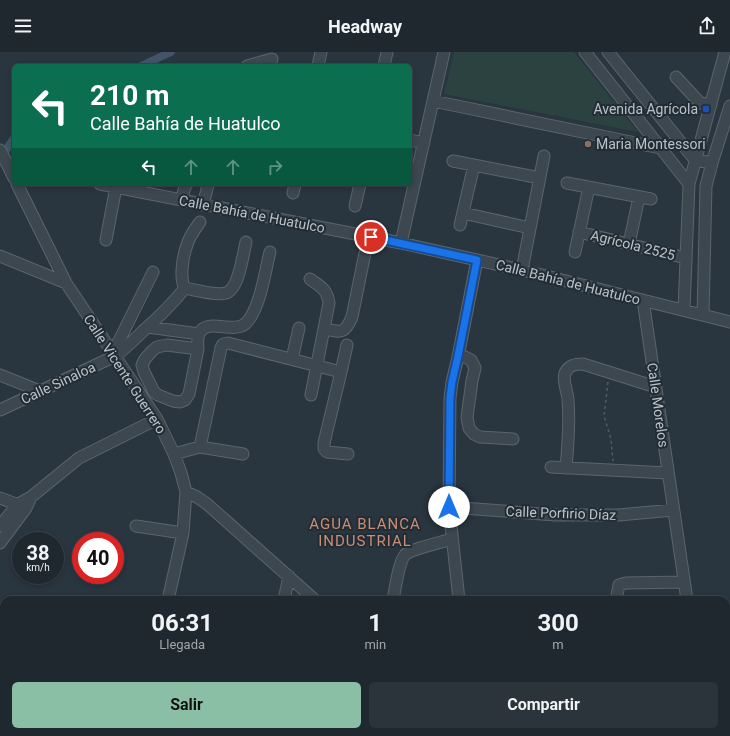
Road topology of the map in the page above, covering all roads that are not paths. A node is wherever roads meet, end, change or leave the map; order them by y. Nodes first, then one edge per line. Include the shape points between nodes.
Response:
1 (321, 52) edge
2 (387, 52) edge
3 (444, 52) edge
4 (584, 52) edge
5 (608, 52) edge
6 (725, 52) edge
7 (272, 59) dead end
8 (254, 64) edge
9 (318, 64) edge
10 (384, 64) edge
11 (676, 77) dead end
12 (433, 101) junction
13 (711, 105) junction
14 (730, 106) edge
15 (706, 120) junction
16 (727, 126) edge
17 (412, 141) edge
18 (423, 147) junction
19 (412, 148) edge
20 (660, 148) junction
21 (0, 150) edge
22 (544, 156) dead end
23 (695, 160) junction
24 (453, 161) dead end
25 (712, 163) junction
26 (9, 165) edge
27 (474, 165) junction
28 (540, 178) junction
29 (567, 183) dead end
30 (689, 184) junction
31 (18, 186) edge
32 (111, 186) edge
33 (185, 186) edge
34 (205, 186) edge
35 (360, 186) edge
36 (116, 187) junction
37 (589, 187) junction
38 (640, 197) junction
39 (181, 200) junction
40 (652, 200) dead end
41 (203, 205) junction
42 (356, 206) dead end
43 (463, 213) junction
44 (200, 222) dead end
45 (460, 225) dead end
46 (527, 227) junction
47 (579, 232) junction
48 (106, 240) dead end
49 (630, 241) junction
50 (246, 242) dead end
51 (401, 243) junction
52 (270, 252) dead end
53 (575, 252) dead end
54 (366, 253) dead end
55 (686, 255) junction
56 (0, 256) edge
57 (477, 260) junction
58 (518, 269) junction
59 (153, 272) dead end
60 (310, 279) dead end
61 (66, 283) junction
62 (185, 288) junction
63 (643, 300) junction
64 (684, 310) junction
65 (703, 315) junction
66 (730, 322) edge
67 (148, 327) junction
68 (298, 328) dead end
69 (324, 329) junction
70 (199, 334) junction
71 (347, 345) dead end
72 (198, 349) junction
73 (114, 354) junction
74 (458, 356) junction
75 (292, 359) junction
76 (316, 365) junction
77 (341, 372) junction
78 (0, 375) edge
79 (656, 387) junction
80 (40, 391) junction
81 (311, 395) dead end
82 (0, 410) edge
83 (157, 419) junction
84 (513, 439) dead end
85 (200, 446) junction
86 (174, 454) junction
87 (243, 454) dead end
88 (348, 454) dead end
89 (551, 467) dead end
90 (566, 468) junction
91 (668, 473) junction
92 (186, 492) junction
93 (0, 498) edge
94 (22, 506) junction
95 (449, 507) junction
96 (673, 510) junction
97 (0, 526) edge
98 (136, 526) dead end
99 (183, 533) junction
100 (452, 539) junction
101 (0, 543) edge
102 (289, 576) junction
103 (684, 582) junction
104 (169, 596) edge
105 (285, 596) edge
106 (311, 596) edge
107 (394, 596) edge
108 (459, 596) edge
109 (617, 596) edge
110 (686, 596) edge

1 - 9 street
2 - 10 street
3 - 12 street
4 - 20 street
5 - 23 street
6 - 13 street
7 - 8 street
11 - 13 street via 700,103
12 - 18 street
12 - 20 street
13 - 15 street
14 - 16 street
15 - 16 street
15 - 23 street
16 - 25 street
17 - 18 street
18 - 19 street
18 - 51 street
20 - 30 street
21 - 26 street
22 - 28 street
23 - 25 street
23 - 30 street
24 - 27 street
25 - 65 street via 706,186
27 - 28 street
27 - 43 street
28 - 46 street
29 - 37 street
30 - 55 street
31 - 61 street, Calle Vicente Guerrero
32 - 36 street, Calle Bahía de Huatulco
33 - 39 street
34 - 41 street
35 - 42 street
36 - 39 street, Calle Bahía de Huatulco
36 - 48 street
37 - 38 street
37 - 47 street
38 - 40 street
38 - 49 street
39 - 41 street, Calle Bahía de Huatulco
41 - 51 street, Calle Bahía de Huatulco
43 - 45 street
43 - 46 street
44 - 62 street via 187,243 181,277
46 - 58 street
47 - 49 street, Agrícola 2525
47 - 53 street
49 - 55 street, Agrícola 2525
50 - 62 street via 234,287 227,293 216,294
51 - 57 street, Calle Bahía de Huatulco
52 - 70 street via 258,302 251,318 236,327 205,327
54 - 69 street via 348,326 339,332
55 - 64 street
56 - 61 street
57 - 58 street, Calle Bahía de Huatulco
57 - 74 street
58 - 63 street, Calle Bahía de Huatulco
59 - 73 street
60 - 69 street via 328,294 329,303
61 - 73 street, Calle Vicente Guerrero
62 - 67 street, Calle Sinaloa
63 - 64 street, Calle Bahía de Huatulco
63 - 79 street, Calle Morelos
64 - 65 street, Calle Bahía de Huatulco
65 - 66 street, Calle Bahía de Huatulco
67 - 70 street
67 - 73 street, Calle Sinaloa via 124,349
68 - 75 street
69 - 76 street
70 - 72 street
71 - 77 street
72 - 72 street via 189,394 185,400 173,401 154,392 142,365 152,351 167,345
73 - 80 street, Calle Sinaloa
73 - 83 street, Calle Vicente Guerrero
74 - 84 street via 471,360 475,368 467,417 469,428 480,437
74 - 95 street via 450,398
75 - 76 street
75 - 85 street via 228,343 223,344 220,348
76 - 77 street
76 - 81 street
77 - 88 street via 324,449 326,452
78 - 80 street
79 - 90 street via 583,364 570,367 564,382 569,415
79 - 91 street, Calle Morelos
80 - 82 street, Calle Sinaloa
83 - 86 street, Calle Vicente Guerrero
83 - 94 street via 79,458
85 - 86 street
85 - 87 street
86 - 92 street, Calle Vicente Guerrero
89 - 90 street
90 - 91 street
91 - 96 street, Calle Morelos
92 - 99 street, Calle Vicente Guerrero
92 - 102 street via 207,504
93 - 94 street
94 - 97 street
94 - 101 street
95 - 96 street, Calle Porfirio Díaz via 555,515 619,515
95 - 100 street
96 - 103 street, Calle Morelos
98 - 99 street
99 - 104 street, Calle Vicente Guerrero
100 - 107 street via 404,555
100 - 108 street
102 - 105 street
102 - 106 street
103 - 109 street via 626,583 619,585
103 - 110 street, Calle Morelos

